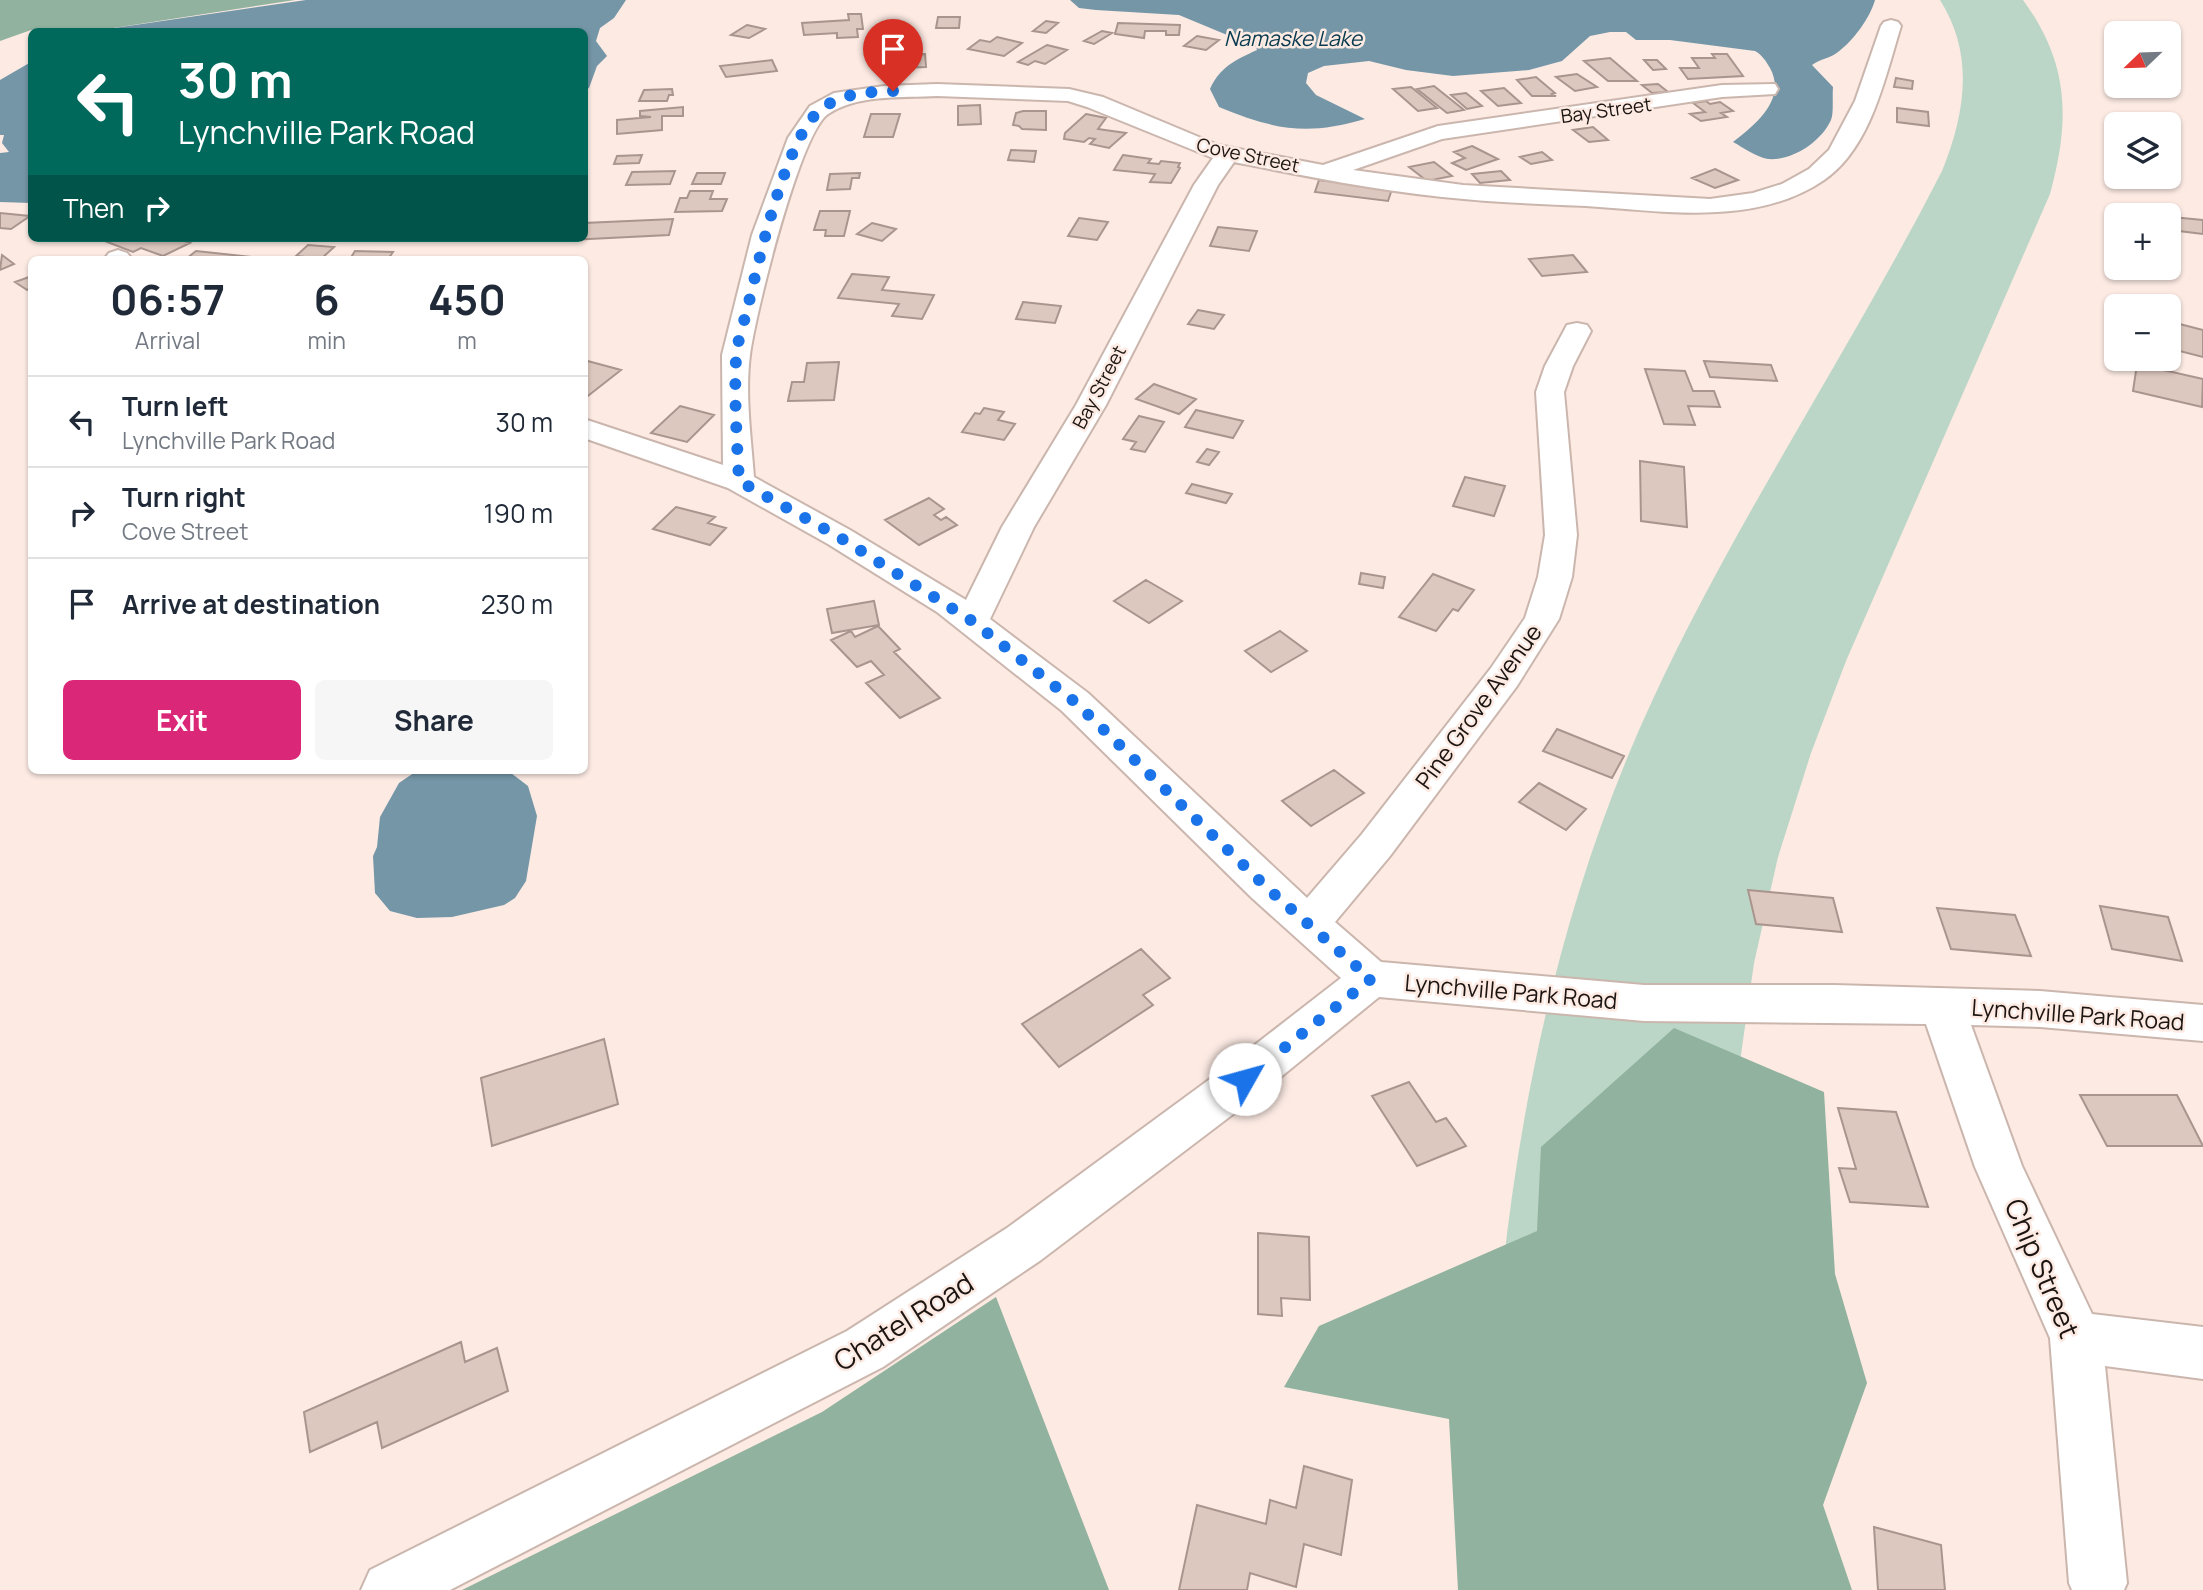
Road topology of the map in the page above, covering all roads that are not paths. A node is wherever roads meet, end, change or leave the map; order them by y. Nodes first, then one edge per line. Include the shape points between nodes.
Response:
1 (1891, 26) dead end
2 (1766, 89) dead end
3 (1228, 154) junction
4 (1326, 172) junction
5 (1577, 331) dead end
6 (588, 429) edge
7 (739, 481) junction
8 (972, 621) junction
9 (1307, 925) junction
10 (1371, 979) junction
11 (1942, 1006) junction
12 (2203, 1023) edge
13 (2076, 1337) junction
14 (2203, 1353) edge
15 (2098, 1583) dead end
16 (390, 1590) edge

1 - 4 street, Cove Street via 1860,117 1844,148 1814,177 1761,199 1710,206 1544,197 1426,188
2 - 4 street, Bay Street via 1722,91 1453,130
3 - 4 street, Cove Street
3 - 7 street, Cove Street via 1069,94 884,92 842,98 825,106 808,122 790,163 765,235 736,355
3 - 8 street, Bay Street via 1206,185 1091,405 1018,527
5 - 9 street, Pine Grove Avenue via 1550,392 1561,535 1555,578 1542,619 1504,677 1376,845
6 - 7 street, Lynchville Park Road
7 - 8 street, Lynchville Park Road via 839,537
8 - 9 street, Lynchville Park Road via 1075,702
9 - 10 street, Lynchville Park Road
10 - 11 street, Lynchville Park Road via 1644,1003
10 - 16 street, Chatel Road via 1024,1244 865,1349
11 - 12 street, Lynchville Park Road
11 - 13 street, Chip Street via 1999,1167
13 - 14 street
13 - 15 street, Chip Street

